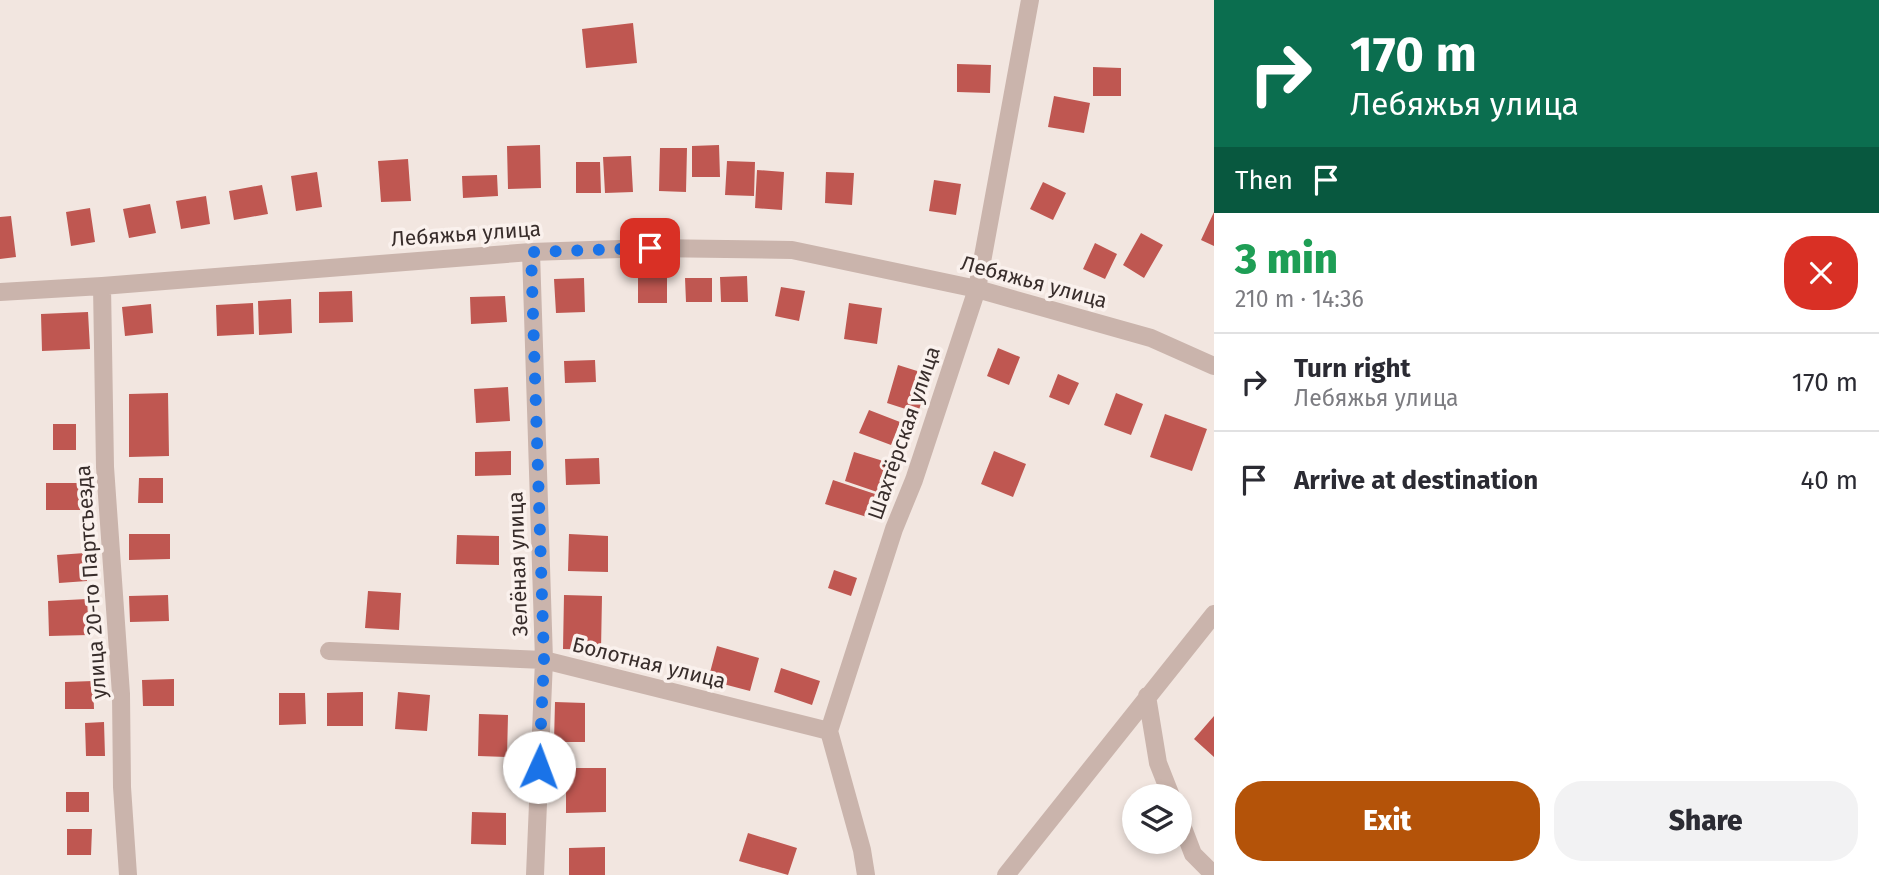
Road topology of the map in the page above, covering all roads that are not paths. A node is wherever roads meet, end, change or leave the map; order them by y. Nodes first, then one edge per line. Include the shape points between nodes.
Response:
1 (1030, 0) edge
2 (531, 252) junction
3 (102, 286) junction
4 (977, 289) junction
5 (0, 292) edge
6 (1214, 366) edge
7 (1214, 614) edge
8 (329, 651) dead end
9 (544, 660) junction
10 (1147, 696) junction
11 (829, 731) junction
12 (1166, 784) edge
13 (1192, 851) edge
14 (128, 875) edge
15 (535, 875) edge
16 (866, 875) edge
17 (1006, 875) edge
18 (1214, 875) edge

1 - 4 street, Шахтёрская улица
2 - 3 street, Лебяжья улица
2 - 4 street, Лебяжья улица via 792,250
2 - 9 street, Зелёная улица
3 - 5 street, Лебяжья улица
3 - 14 street, улица 20-го Партсъезда via 105,467
4 - 6 street, Лебяжья улица via 1151,338
4 - 11 street, Шахтёрская улица
7 - 10 street
8 - 9 street, Болотная улица
9 - 11 street, Болотная улица
9 - 15 street, Зелёная улица
10 - 12 street via 1158,763
10 - 17 street
11 - 16 street
13 - 18 street

